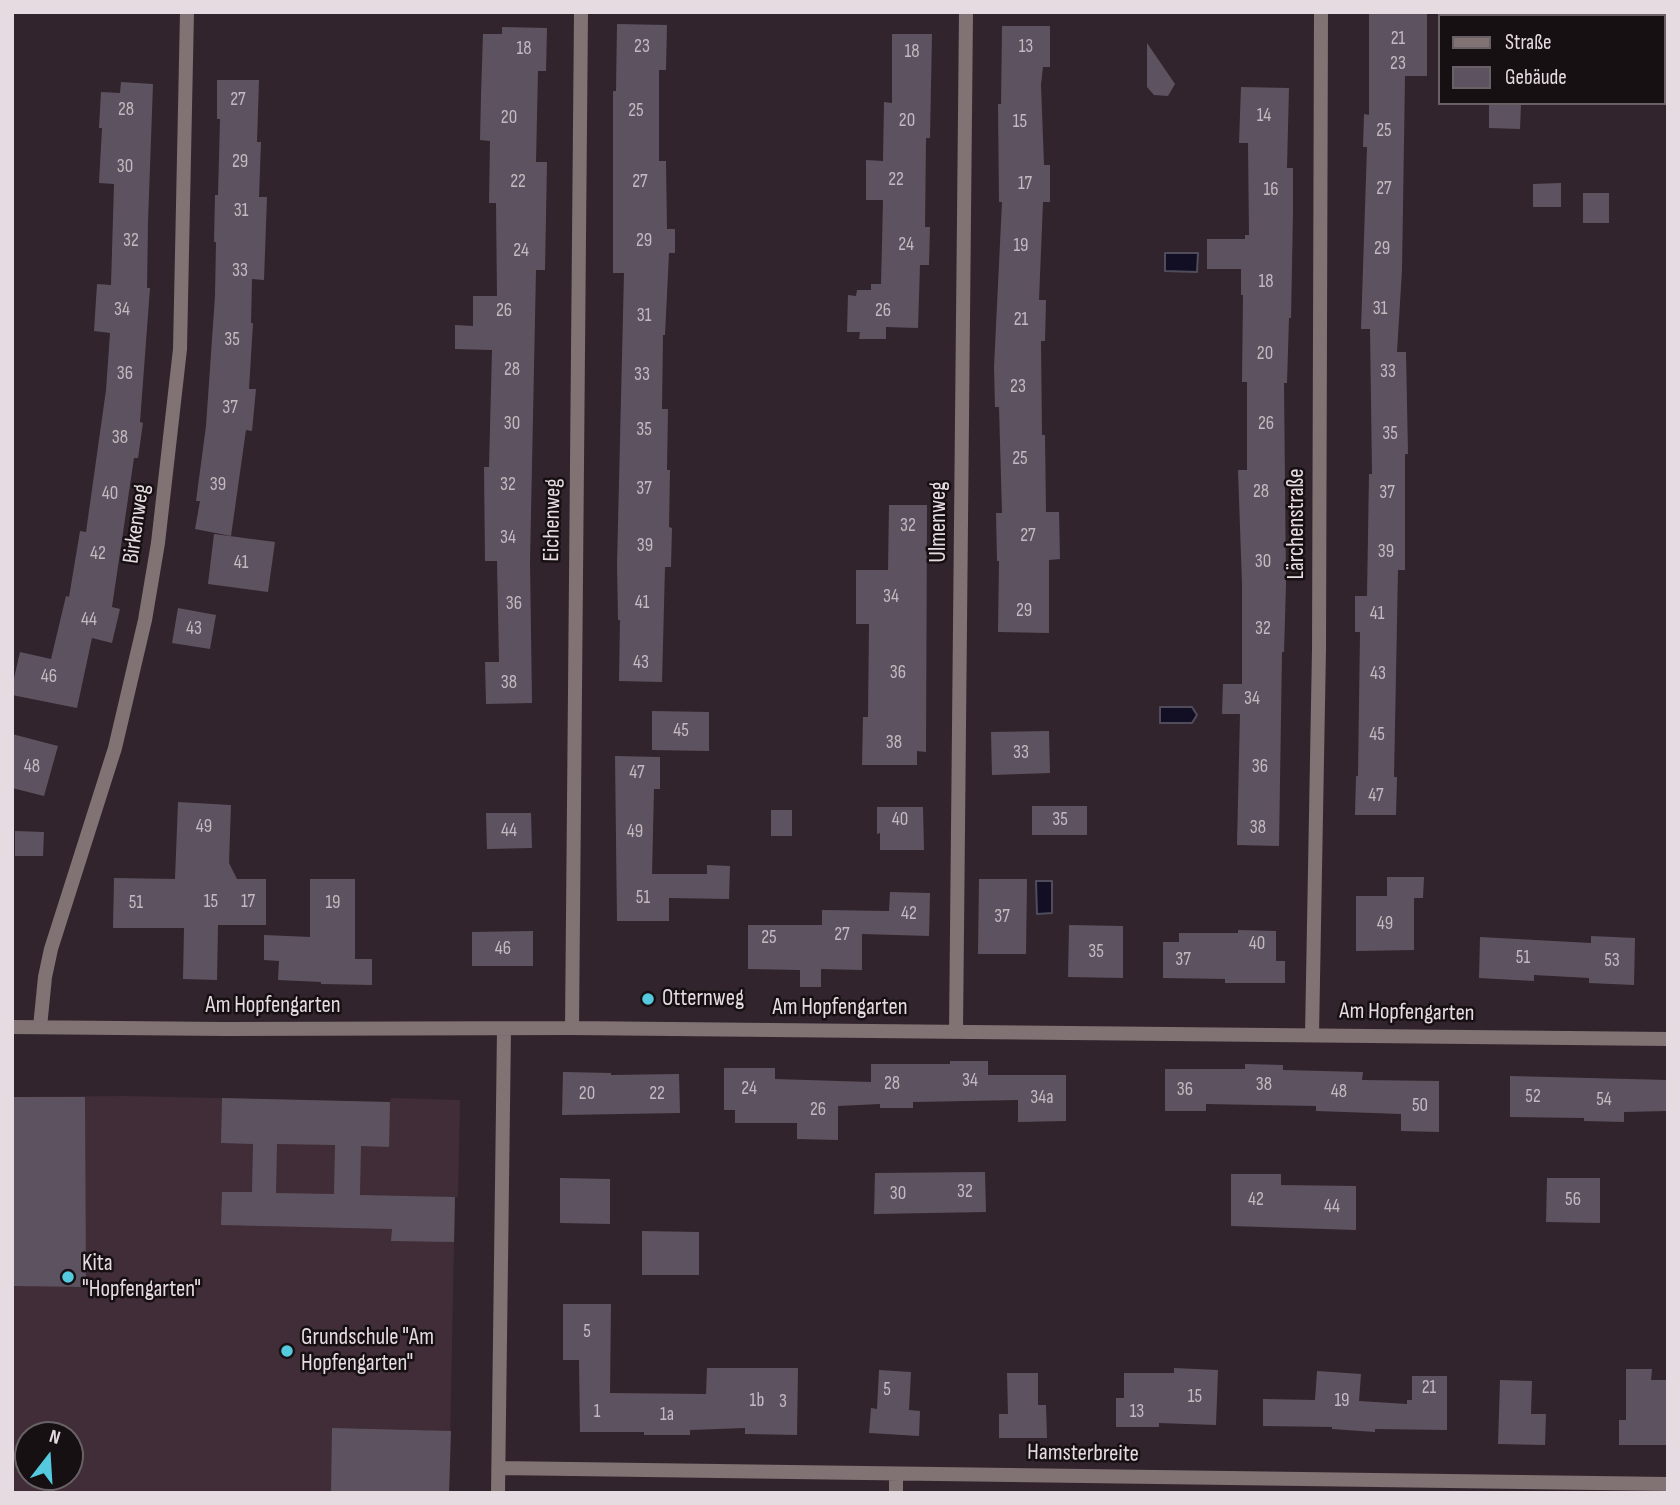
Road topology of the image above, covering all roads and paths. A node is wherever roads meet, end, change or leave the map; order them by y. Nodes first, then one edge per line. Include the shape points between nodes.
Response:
1 (187, 12) edge
2 (581, 12) edge
3 (966, 12) edge
4 (1321, 12) edge
5 (12, 1027) edge
6 (40, 1027) junction
7 (572, 1028) junction
8 (504, 1029) junction
9 (956, 1031) junction
10 (1312, 1035) junction
11 (1668, 1039) edge
12 (499, 1468) junction
13 (896, 1475) junction
14 (1668, 1485) edge
15 (1650, 1488) edge
16 (498, 1493) edge
17 (896, 1493) edge

1 - 6 street, Birkenweg via 180,349 158,543 116,748 51,949
2 - 7 street, Eichenweg
3 - 9 street, Ulmenweg
4 - 10 street, Lärchenstraße via 1319,649
5 - 6 street, Am Hopfengarten
6 - 8 street, Am Hopfengarten
7 - 8 street, Am Hopfengarten
7 - 9 street, Am Hopfengarten
8 - 12 street
9 - 10 street, Am Hopfengarten
10 - 11 street, Am Hopfengarten
12 - 13 street, Hamsterbreite
12 - 16 street
13 - 15 street, Hamsterbreite
13 - 17 street
14 - 15 street, Hamsterbreite

